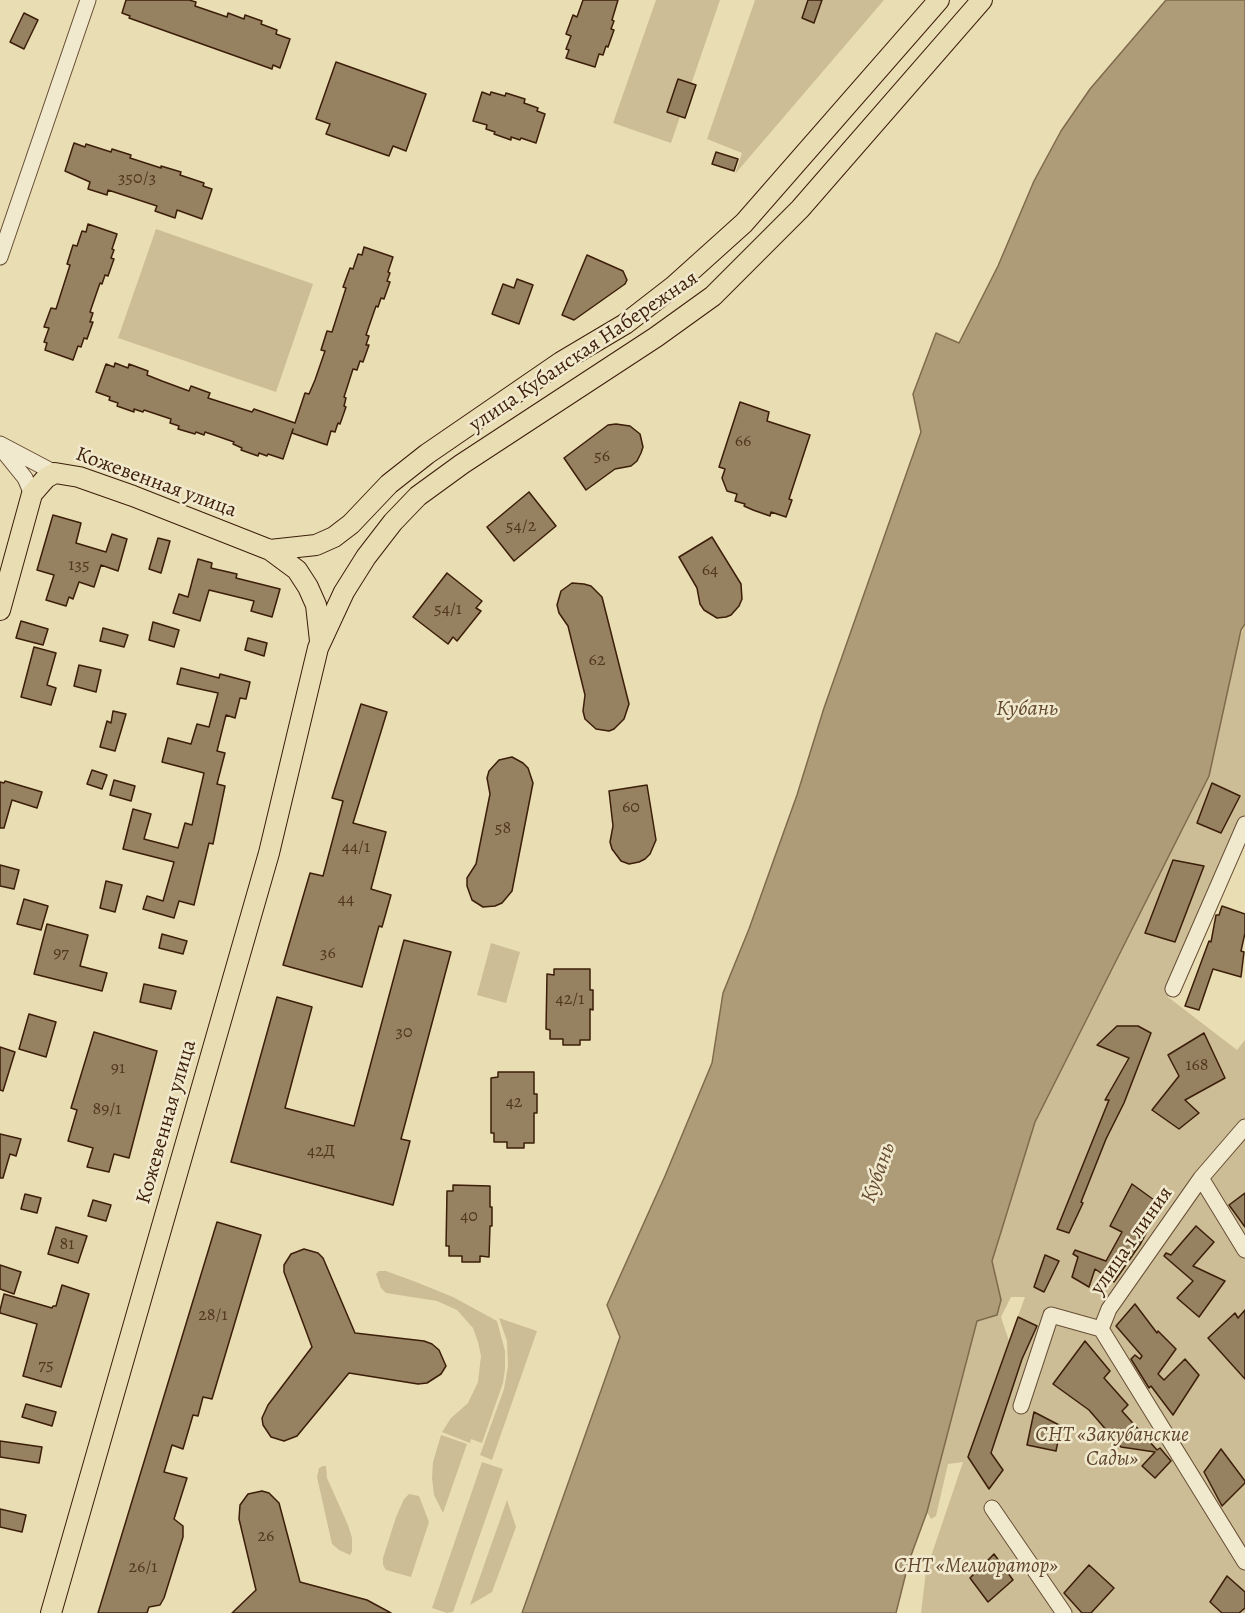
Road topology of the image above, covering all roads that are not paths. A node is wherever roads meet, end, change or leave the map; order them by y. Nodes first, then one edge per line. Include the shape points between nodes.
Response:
1 (88, 0) edge
2 (939, 0) edge
3 (982, 0) edge
4 (0, 257) edge
5 (0, 446) edge
6 (55, 473) junction
7 (32, 494) junction
8 (270, 550) junction
9 (0, 610) edge
10 (320, 641) junction
11 (1245, 824) edge
12 (1173, 989) dead end
13 (1245, 1127) edge
14 (1201, 1178) junction
15 (1245, 1250) edge
16 (1101, 1329) junction
17 (1021, 1406) dead end
18 (992, 1508) dead end
19 (1245, 1562) edge
20 (51, 1613) edge
21 (1064, 1613) edge

1 - 4 street
2 - 8 main road, улица Кубанская Набережная via 744,223 674,286 625,324 561,362 428,454 389,484 334,537 316,545
3 - 10 main road, улица Кубанская Набережная via 800,208 713,296 418,496 366,557
5 - 6 street
5 - 7 street via 25,478
6 - 7 main road, Кожевенная улица
6 - 8 main road, Кожевенная улица via 134,496
7 - 9 main road
8 - 10 main road via 297,570 308,587 316,605
10 - 20 main road, Кожевенная улица via 269,853
11 - 12 street
13 - 14 street, улица 1 линия
14 - 15 street
14 - 16 street, улица 1 линия via 1109,1309
16 - 17 street via 1051,1315
16 - 19 street
18 - 21 street

